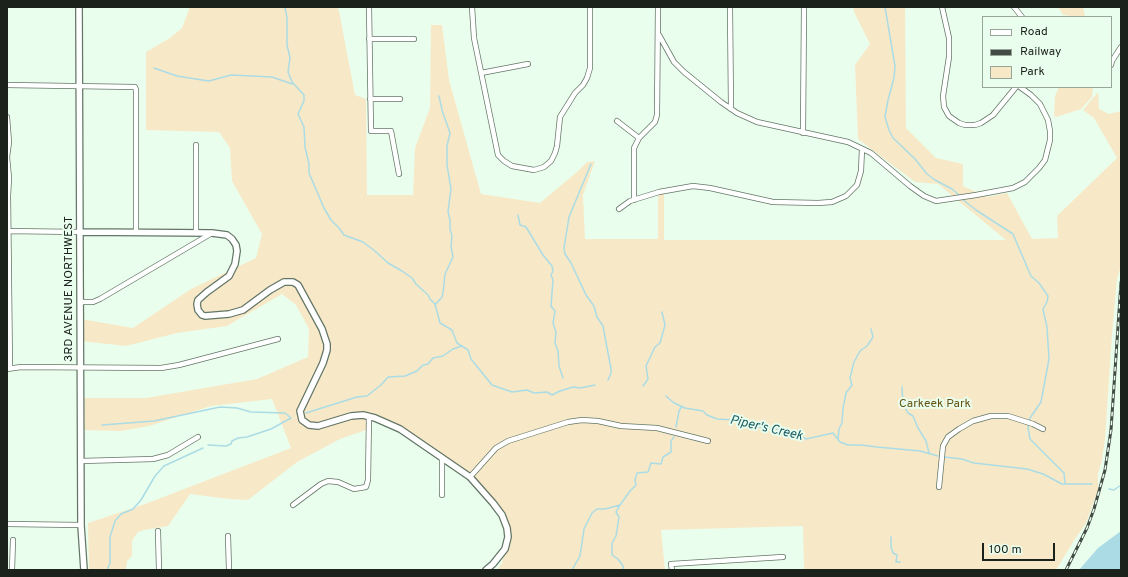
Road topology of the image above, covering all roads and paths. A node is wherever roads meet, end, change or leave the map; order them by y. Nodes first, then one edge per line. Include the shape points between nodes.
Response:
1 (79, 7) edge
2 (369, 7) edge
3 (472, 7) edge
4 (590, 7) edge
5 (658, 7) edge
6 (730, 7) edge
7 (804, 7) edge
8 (942, 7) edge
9 (1014, 7) edge
10 (1021, 16) edge
11 (659, 35) junction
12 (369, 39) junction
13 (414, 39) dead end
14 (1121, 47) edge
15 (1112, 61) edge
16 (528, 64) dead end
17 (481, 73) junction
18 (7, 85) edge
19 (80, 86) junction
20 (1015, 88) edge
21 (1021, 88) edge
22 (370, 99) junction
23 (400, 99) dead end
24 (730, 109) junction
25 (7, 117) edge
26 (617, 121) dead end
27 (803, 133) junction
28 (638, 138) junction
29 (196, 145) dead end
30 (862, 149) junction
31 (399, 174) dead end
32 (634, 200) junction
33 (619, 209) dead end
34 (8, 231) edge
35 (80, 232) junction
36 (136, 232) junction
37 (196, 233) junction
38 (212, 233) junction
39 (81, 302) junction
40 (278, 339) dead end
41 (81, 368) junction
42 (8, 369) edge
43 (369, 416) junction
44 (1043, 429) dead end
45 (198, 437) dead end
46 (708, 441) dead end
47 (442, 458) junction
48 (81, 461) junction
49 (470, 477) junction
50 (939, 487) dead end
51 (442, 496) dead end
52 (293, 506) dead end
53 (7, 524) edge
54 (81, 525) junction
55 (158, 530) dead end
56 (228, 536) dead end
57 (13, 540) dead end
58 (783, 557) dead end
59 (10, 564) edge
60 (12, 570) edge
61 (84, 570) edge
62 (159, 570) edge
63 (229, 570) edge
64 (486, 570) edge
65 (672, 570) edge

1 - 19 street, 3RD AVENUE NORTHWEST
2 - 12 street
3 - 17 street via 474,38
4 - 17 street via 590,68 583,85 575,92 560,117 555,153 544,167 534,170 512,166 498,155
5 - 11 street
6 - 24 street
7 - 27 street
8 - 20 street via 949,44 943,102 949,116 965,125 975,125 987,120
9 - 10 street
11 - 24 street via 679,68
11 - 28 street via 657,115 655,122
12 - 13 street
12 - 22 street
14 - 15 street
16 - 17 street
18 - 19 street
19 - 35 street, 3RD AVENUE NORTHWEST
19 - 36 street via 135,87
21 - 30 street via 1036,99 1046,114 1050,136 1045,160 1030,178 1019,186 976,196 936,201 924,196
22 - 23 street
22 - 31 street via 371,131 391,131
24 - 27 street via 756,122
25 - 34 street
26 - 28 street
27 - 30 street via 843,141
28 - 32 street via 633,152
29 - 37 street
30 - 32 street via 861,171 857,185 846,196 832,202 773,202 693,186 666,190
32 - 33 street
34 - 35 street
34 - 42 street
35 - 36 street
35 - 39 street, 3RD AVENUE NORTHWEST
36 - 37 street
37 - 38 street
38 - 39 street via 100,299
38 - 43 street via 224,234 232,239 237,251 235,264 229,276 198,300 199,313 209,316 236,312 251,306 282,283 295,283 300,287 327,344 323,363 302,406 302,420 309,425 318,426 351,416
39 - 41 street, 3RD AVENUE NORTHWEST
40 - 41 street via 161,368
41 - 42 street
41 - 48 street, 3RD AVENUE NORTHWEST
43 - 47 street via 400,429
43 - 52 street via 366,487 354,489 328,481
44 - 50 street via 1008,416 991,416 973,421 948,437 943,446
45 - 48 street via 168,455 153,460
46 - 49 street via 662,429 621,426 598,421 568,422 508,441 496,448
47 - 49 street
47 - 51 street
48 - 54 street, 3RD AVENUE NORTHWEST
49 - 64 street via 497,509 507,528 505,548
53 - 54 street
54 - 61 street, 3RD AVENUE NORTHWEST
55 - 62 street
56 - 63 street
57 - 59 street
58 - 65 street via 671,564
59 - 60 street

